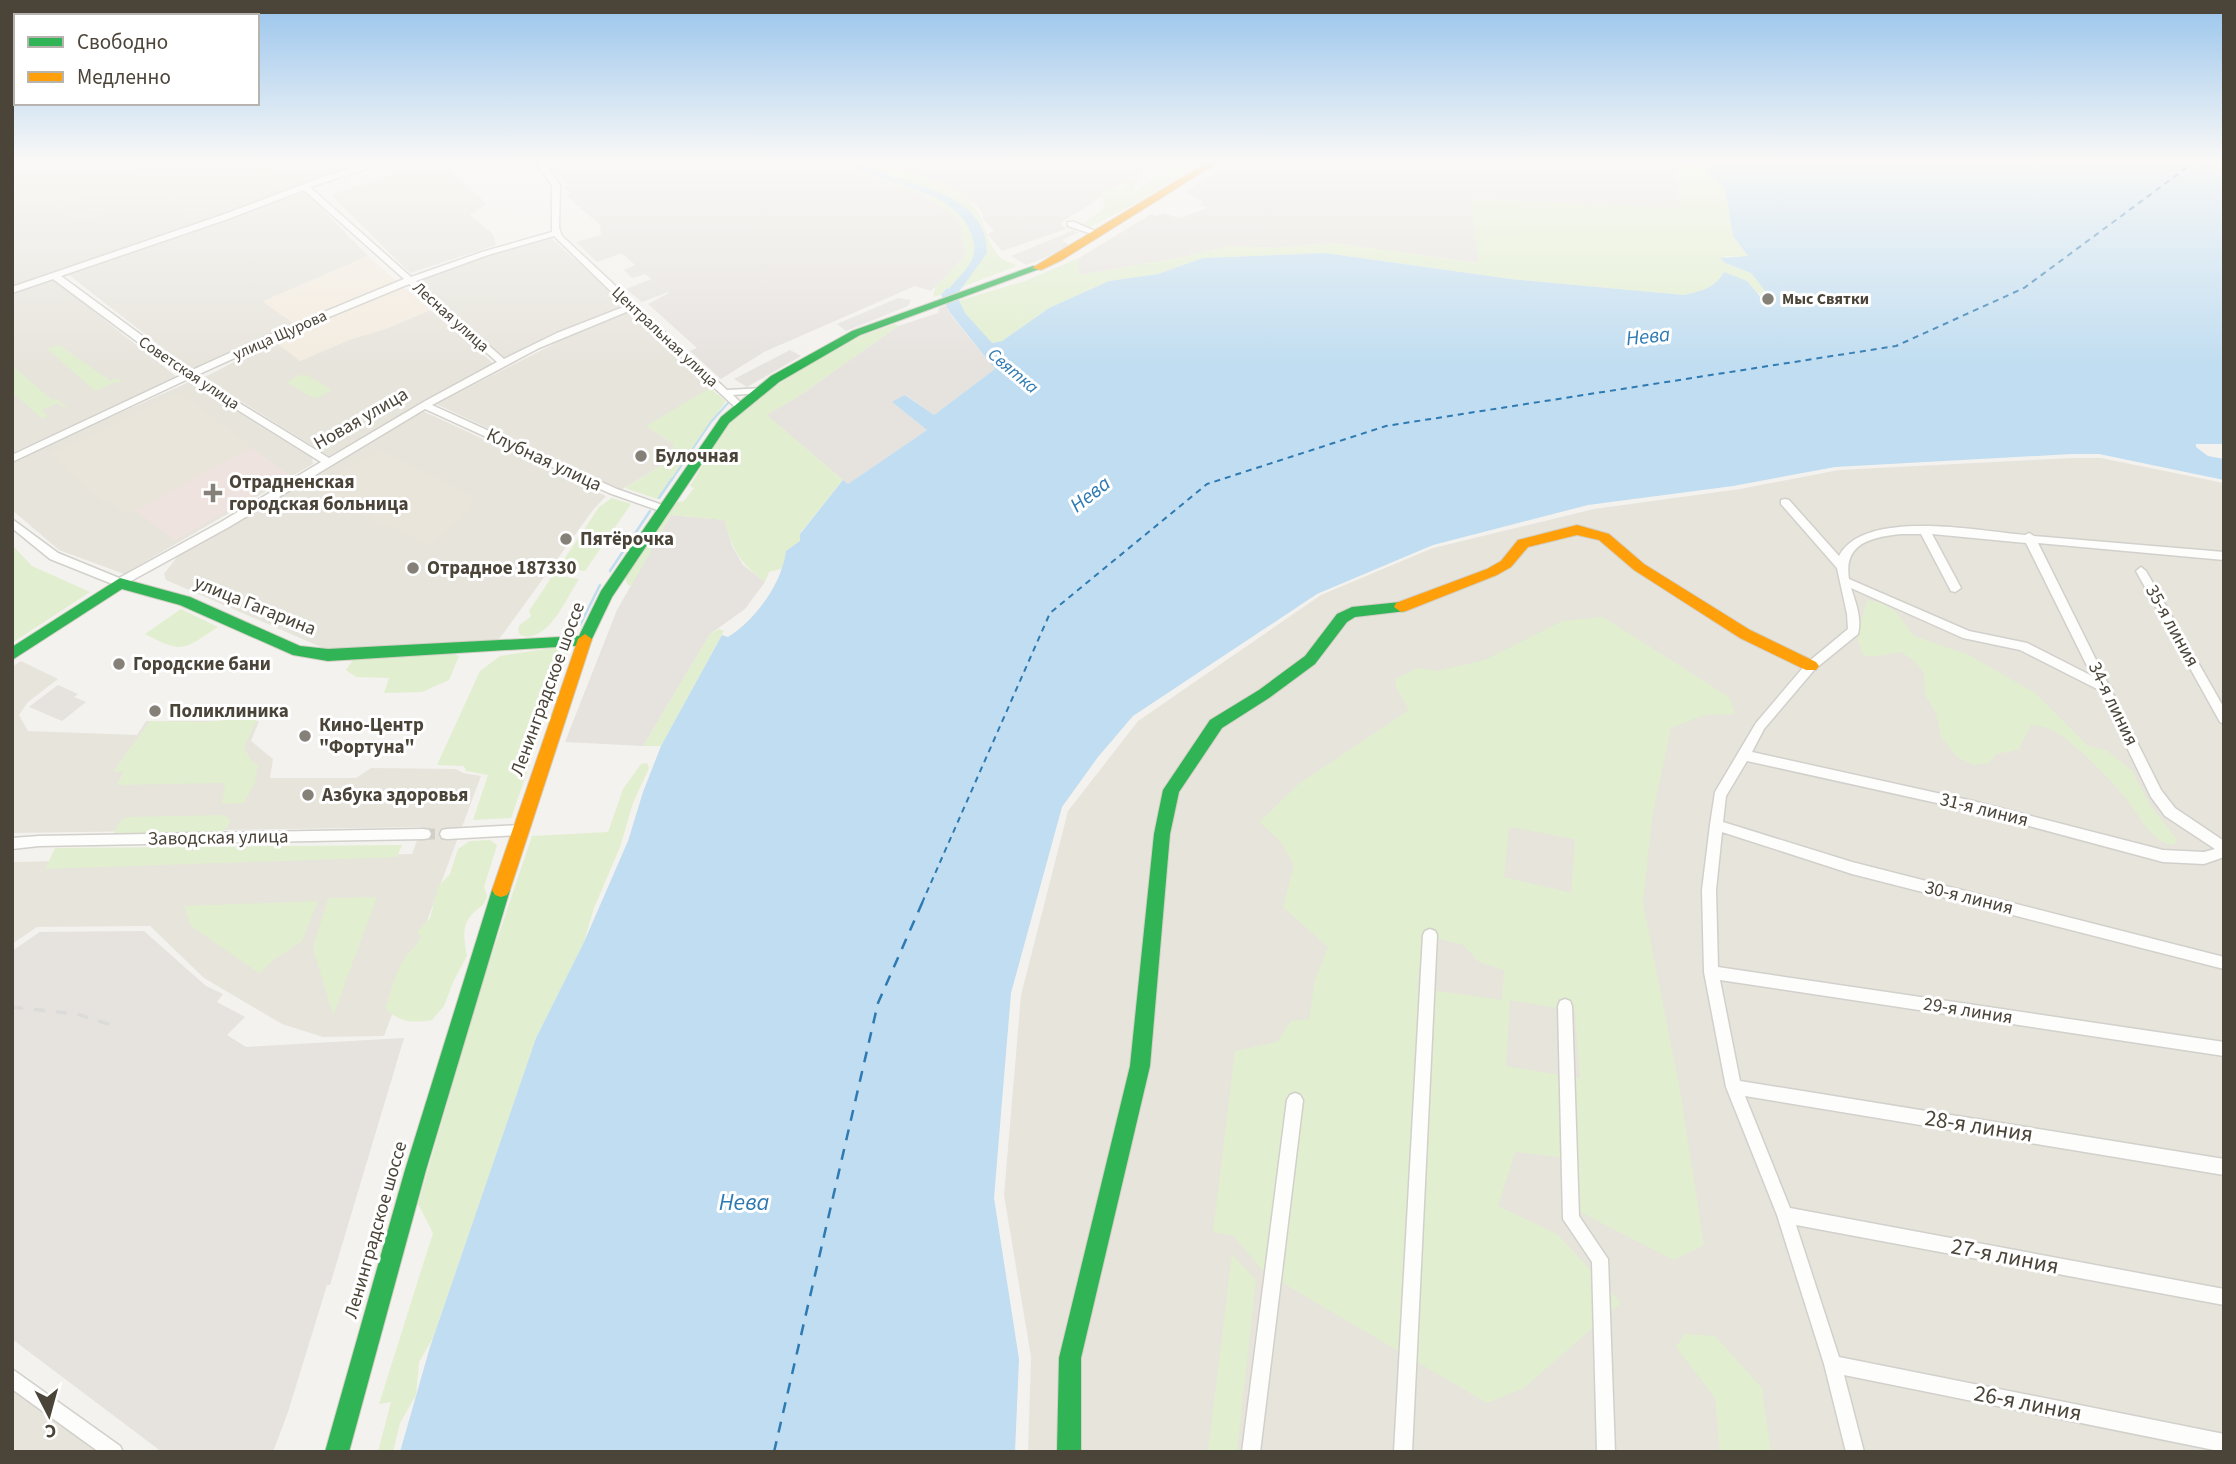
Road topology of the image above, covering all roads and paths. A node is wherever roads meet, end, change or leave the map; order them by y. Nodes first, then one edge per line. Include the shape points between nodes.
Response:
1 (182, 231) edge
2 (355, 231) edge
3 (1091, 231) edge
4 (1102, 231) edge
5 (556, 233) joint
6 (1098, 234) junction
7 (55, 276) junction
8 (409, 279) junction
9 (12, 290) edge
10 (634, 306) junction
11 (503, 363) junction
12 (190, 376) junction
13 (760, 390) junction
14 (725, 393) junction
15 (426, 406) junction
16 (738, 406) junction
17 (12, 459) edge
18 (328, 462) junction
19 (1785, 502) dead end
20 (664, 509) junction
21 (12, 522) edge
22 (1924, 530) junction
23 (2029, 537) junction
24 (2224, 556) edge
25 (1842, 567) junction
26 (2141, 571) dead end
27 (1846, 582) junction
28 (120, 583) junction
29 (1955, 588) dead end
30 (584, 641) junction
31 (12, 655) edge
32 (1811, 666) junction
33 (2106, 688) junction
34 (2224, 719) edge
35 (1743, 755) junction
36 (1716, 825) junction
37 (520, 830) junction
38 (424, 834) tunnel mouth
39 (447, 834) tunnel mouth
40 (12, 844) edge
41 (2224, 849) edge
42 (1430, 935) dead end
43 (2224, 963) edge
44 (1711, 972) junction
45 (1565, 1006) dead end
46 (2224, 1049) edge
47 (1734, 1087) junction
48 (1295, 1100) dead end
49 (2224, 1167) edge
50 (1786, 1215) junction
51 (2224, 1297) edge
52 (1833, 1364) junction
53 (12, 1378) edge
54 (2224, 1443) edge
55 (114, 1452) edge
56 (337, 1452) edge
57 (1069, 1452) edge
58 (1251, 1452) edge
59 (1403, 1452) edge
60 (1606, 1452) edge
61 (1855, 1452) edge

1 - 7 street
2 - 8 street, Лесная улица
3 - 6 street
4 - 6 street, Ленинградское шоссе
5 - 8 street, улица Щурова
5 - 10 street, Центральная улица
6 - 13 street, Ленинградское шоссе via 1048,263 837,341
7 - 9 street
7 - 12 street, Советская улица
8 - 11 street, Лесная улица
8 - 12 street, улица Щурова
10 - 11 street, Новая улица
10 - 14 street, Центральная улица
11 - 15 street, Новая улица
12 - 17 street, улица Щурова
12 - 18 street, Советская улица
13 - 14 street
13 - 16 street, Ленинградское шоссе
14 - 16 street, Центральная улица
15 - 18 street, Новая улица
15 - 20 street, Клубная улица via 613,491
16 - 20 street, Ленинградское шоссе
18 - 28 street, Новая улица
19 - 25 street
20 - 30 street, Ленинградское шоссе via 606,595
21 - 28 street, улица Гагарина via 54,556
22 - 23 street
22 - 25 street via 1875,533 1854,545 1844,556
22 - 29 street
23 - 24 street
23 - 33 street, 34-я линия
25 - 27 street
26 - 34 street, 35-я линия
27 - 32 street via 1854,631
27 - 33 street via 1967,635 2023,646
28 - 30 street, улица Гагарина via 185,601 298,650 328,655
28 - 31 street, Новая улица
30 - 37 street, Ленинградское шоссе
32 - 35 street via 1760,726
32 - 57 street via 1745,634 1639,567 1604,537 1577,530 1523,543 1506,564 1492,572 1396,609 1352,612 1342,618 1310,660 1216,724 1171,790 1162,835 1139,1066 1070,1358
33 - 41 street, 34-я линия via 2170,812
35 - 36 street via 1720,796
35 - 41 street, 31-я линия via 1973,806 2163,856 2204,858
36 - 43 street, 30-я линия via 1852,867
36 - 44 street via 1709,890
37 - 39 street
37 - 56 street, Ленинградское шоссе via 452,1041
38 - 40 street, Заводская улица
42 - 59 street
44 - 46 street, 29-я линия
44 - 47 street
45 - 60 street via 1571,1219 1600,1258
47 - 49 street, 28-я линия
47 - 50 street
48 - 58 street
50 - 51 street, 27-я линия
50 - 52 street
52 - 54 street, 26-я линия
52 - 61 street
53 - 55 street

